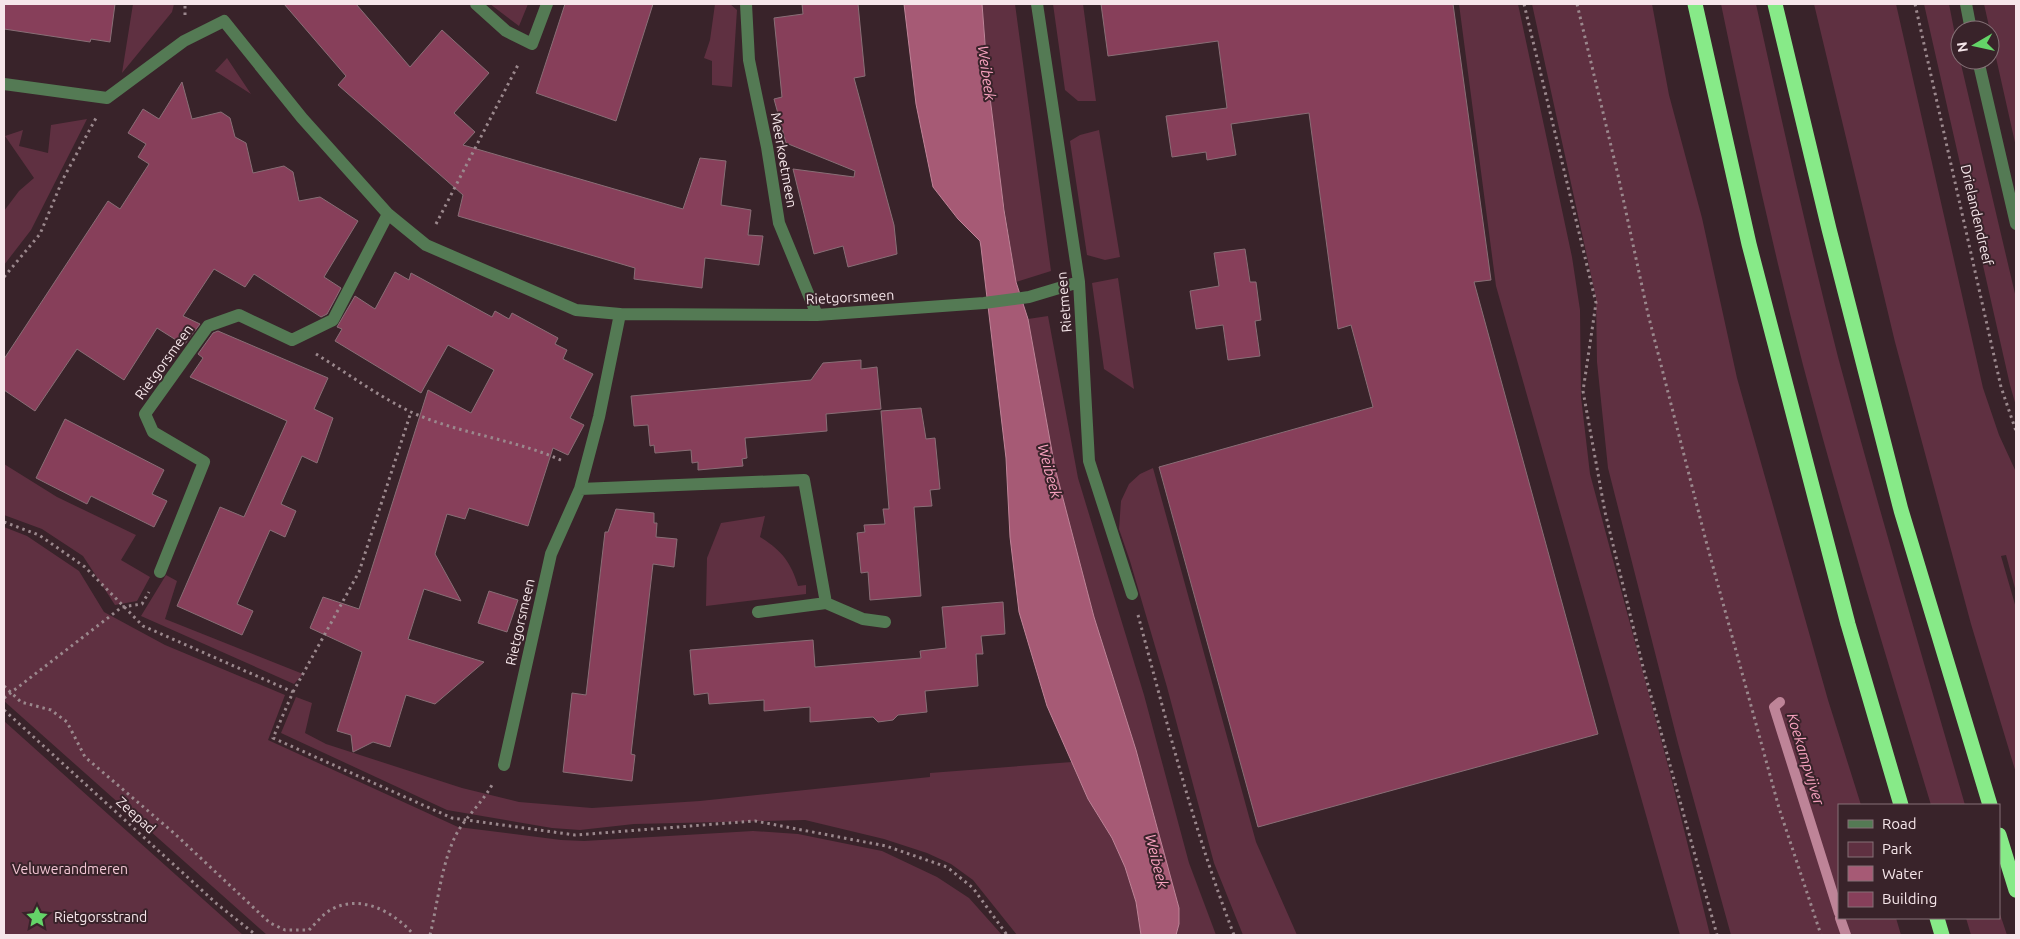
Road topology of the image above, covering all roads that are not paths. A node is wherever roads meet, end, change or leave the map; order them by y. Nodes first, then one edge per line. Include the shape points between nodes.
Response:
1 (476, 4) edge
2 (547, 4) edge
3 (746, 4) edge
4 (1037, 4) edge
5 (1694, 4) edge
6 (1776, 4) edge
7 (1966, 4) edge
8 (1969, 20) edge
9 (1980, 70) edge
10 (4, 84) edge
11 (388, 214) junction
12 (2016, 224) edge
13 (1078, 282) junction
14 (620, 314) junction
15 (817, 315) junction
16 (580, 489) junction
17 (160, 572) road end
18 (1132, 594) road end
19 (826, 603) junction
20 (758, 612) dead end
21 (885, 622) dead end
22 (504, 765) road end
23 (1901, 804) edge
24 (1990, 804) edge
25 (2000, 838) edge
26 (2016, 890) edge
27 (1937, 919) edge
28 (1942, 935) edge

1 - 2 street via 506,31 532,44
3 - 15 street, Meerkoetmeen via 749,60 779,223
4 - 13 street, Rietmeen
5 - 23 highway via 1749,244 1848,624
6 - 24 highway via 1901,510
7 - 8 street
9 - 12 street
10 - 11 street, Rietgorsmeen via 107,98 184,40 224,21 302,118
11 - 14 street, Rietgorsmeen via 426,245 576,310
11 - 17 street, Rietgorsmeen via 333,320 292,340 239,315 208,326 144,414 153,432 204,462
13 - 15 street, Rietgorsmeen via 1029,297 984,303
13 - 18 street, Rietmeen via 1089,461
14 - 15 street, Rietgorsmeen
14 - 16 street, Rietgorsmeen via 600,418
16 - 19 street via 804,480
16 - 22 street, Rietgorsmeen via 551,554
19 - 20 street
19 - 21 street via 863,619
25 - 26 highway
27 - 28 highway

